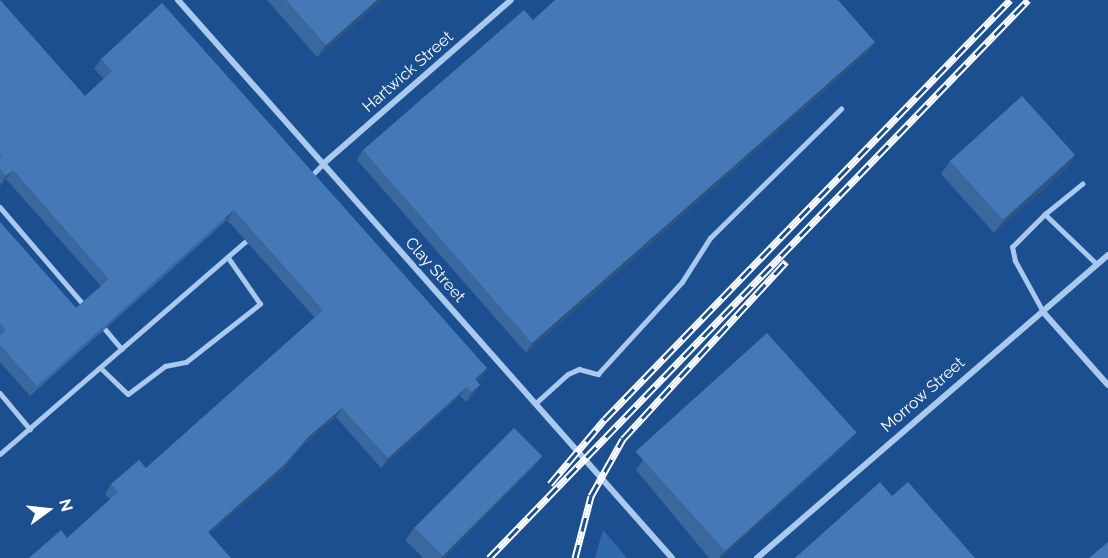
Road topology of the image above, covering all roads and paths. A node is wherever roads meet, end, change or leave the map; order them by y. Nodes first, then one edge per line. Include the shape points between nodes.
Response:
1 (178, 0) edge
2 (511, 0) edge
3 (840, 109) dead end
4 (323, 164) junction
5 (307, 180) edge
6 (1082, 184) dead end
7 (0, 207) edge
8 (1045, 214) junction
9 (252, 235) edge
10 (1108, 255) edge
11 (228, 258) junction
12 (1097, 264) junction
13 (84, 305) edge
14 (1044, 313) junction
15 (105, 329) edge
16 (122, 349) junction
17 (101, 368) junction
18 (1108, 385) edge
19 (0, 393) edge
20 (536, 403) junction
21 (30, 429) junction
22 (0, 454) edge
23 (672, 558) edge
24 (757, 558) edge

1 - 4 street, Clay Street
2 - 4 street, Hartwick Street
3 - 20 lane via 710,238 682,282 598,374 579,369 568,374
4 - 5 lane
4 - 20 street, Clay Street
6 - 8 lane
7 - 13 lane
8 - 12 lane
8 - 14 lane via 1012,248 1015,261
9 - 11 lane
10 - 12 street, Morrow Street
11 - 16 lane
11 - 17 lane via 260,304 186,362 165,366 128,394
12 - 14 street, Morrow Street
14 - 18 street
14 - 24 street, Morrow Street via 1025,324
15 - 16 lane
16 - 17 lane
17 - 21 lane
19 - 21 lane
20 - 23 street, Clay Street
21 - 22 lane

